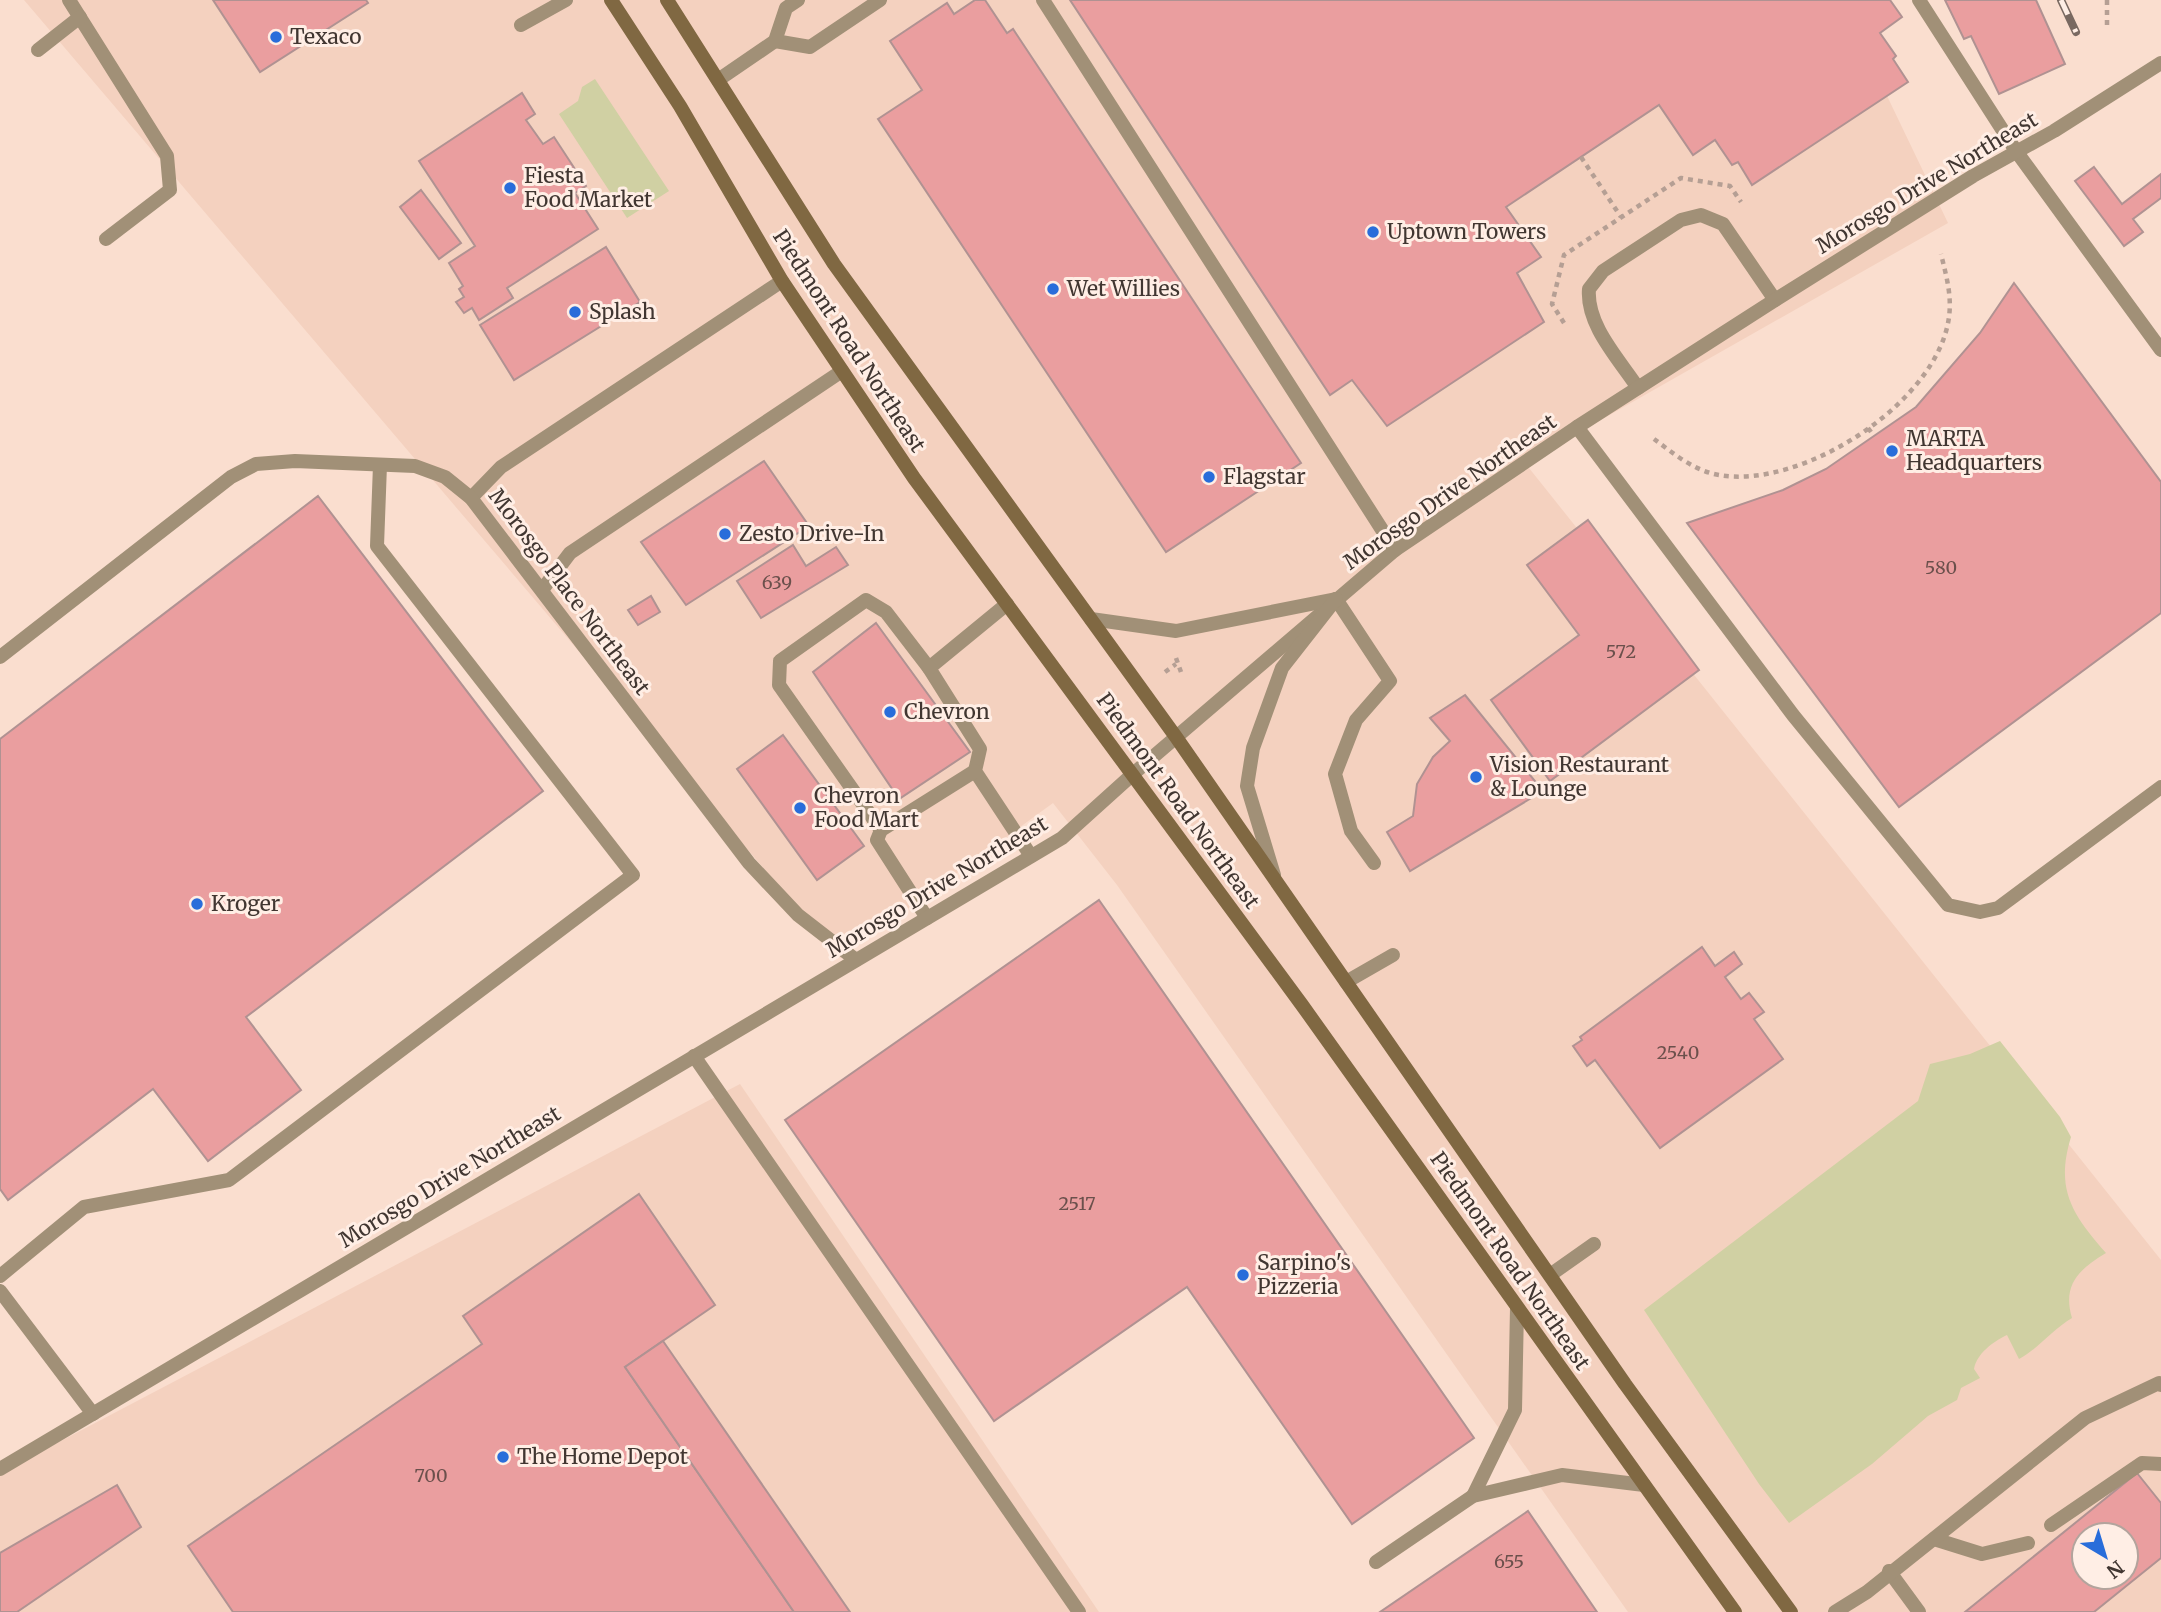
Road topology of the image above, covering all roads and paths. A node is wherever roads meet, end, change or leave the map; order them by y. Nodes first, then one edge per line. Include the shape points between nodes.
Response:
1 (69, 0) edge
2 (566, 0) edge
3 (611, 0) edge
4 (667, 0) edge
5 (798, 0) edge
6 (880, 0) edge
7 (1043, 0) edge
8 (1919, 0) edge
9 (2107, 0) edge
10 (80, 17) junction
11 (522, 25) dead end
12 (2107, 28) dead end
13 (775, 41) junction
14 (38, 50) dead end
15 (2161, 63) edge
16 (718, 80) junction
17 (2016, 151) junction
18 (1581, 157) dead end
19 (1621, 217) dead end
20 (106, 239) dead end
21 (1941, 254) dead end
22 (782, 281) junction
23 (1775, 300) junction
24 (2161, 350) edge
25 (842, 371) junction
26 (1639, 388) junction
27 (1577, 427) junction
28 (1868, 428) junction
29 (1874, 436) dead end
30 (1654, 439) dead end
31 (380, 465) junction
32 (471, 498) junction
33 (1395, 550) junction
34 (541, 590) junction
35 (1336, 599) junction
36 (1007, 604) junction
37 (1091, 619) junction
38 (0, 657) edge
39 (929, 668) junction
40 (1165, 672) dead end
41 (1181, 672) dead end
42 (1176, 737) junction
43 (975, 771) junction
44 (1133, 774) junction
45 (2161, 787) edge
46 (881, 830) junction
47 (1031, 856) junction
48 (1374, 863) dead end
49 (1275, 880) junction
50 (928, 918) junction
51 (1393, 956) dead end
52 (856, 960) junction
53 (1346, 982) junction
54 (694, 1056) junction
55 (1594, 1244) dead end
56 (1550, 1275) junction
57 (0, 1276) edge
58 (0, 1291) edge
59 (1517, 1308) junction
60 (2161, 1385) edge
61 (93, 1414) junction
62 (2161, 1464) edge
63 (0, 1469) edge
64 (1644, 1485) junction
65 (1473, 1496) junction
66 (2051, 1525) dead end
67 (1934, 1539) junction
68 (2028, 1543) dead end
69 (1376, 1562) dead end
70 (1889, 1572) junction
71 (1079, 1612) edge
72 (1735, 1612) edge
73 (1791, 1612) edge
74 (1835, 1612) edge
75 (1919, 1612) edge

1 - 10 street
2 - 11 street
3 - 22 main road, Piedmont Road Northeast via 680,106
4 - 16 main road, Piedmont Road Northeast
5 - 13 street via 786,8
6 - 13 street via 810,47
7 - 33 street
8 - 17 street
9 - 12 path
10 - 14 street
10 - 20 street via 167,156 170,190
13 - 16 street
15 - 17 street, Morosgo Drive Northeast
16 - 37 main road, Piedmont Road Northeast via 834,264
17 - 23 street, Morosgo Drive Northeast
17 - 24 street
18 - 19 path
21 - 28 path via 1949,286 1949,318 1936,358 1907,396
22 - 25 main road, Piedmont Road Northeast
22 - 32 street via 501,467
23 - 26 street, Morosgo Drive Northeast
23 - 26 street via 1723,224 1701,215 1681,220 1603,271 1589,289 1590,312 1596,324
25 - 34 street via 570,554
25 - 36 main road, Piedmont Road Northeast
26 - 27 street, Morosgo Drive Northeast
27 - 33 street, Morosgo Drive Northeast
27 - 45 street via 1793,715 1948,905 1980,912 1998,908
28 - 29 path
28 - 30 path via 1789,470 1749,477 1717,475 1686,462
31 - 32 street, Morosgo Place Northeast via 415,466 445,477
31 - 38 street, Morosgo Place Northeast via 256,464 231,477
31 - 57 street via 377,546 633,875 229,1180 84,1207
32 - 34 street, Morosgo Place Northeast
33 - 35 street, Morosgo Drive Northeast
34 - 52 street, Morosgo Place Northeast via 749,863 798,915
35 - 37 street via 1176,631
35 - 42 street, Morosgo Drive Northeast
35 - 48 street via 1390,681 1356,720 1335,774 1351,831
35 - 49 street via 1282,668 1253,748 1247,786
36 - 39 street
36 - 44 main road, Piedmont Road Northeast
37 - 42 main road, Piedmont Road Northeast
39 - 43 street via 980,749
39 - 46 street via 886,612 866,600 780,661 779,685
40 - 41 path via 1176,664
42 - 44 street, Morosgo Drive Northeast
42 - 49 main road, Piedmont Road Northeast
43 - 46 street
43 - 47 street
44 - 47 street, Morosgo Drive Northeast via 1062,838
44 - 59 main road, Piedmont Road Northeast
46 - 50 street via 877,840
47 - 50 street, Morosgo Drive Northeast
49 - 53 main road, Piedmont Road Northeast
50 - 52 street, Morosgo Drive Northeast
51 - 53 street
52 - 54 street, Morosgo Drive Northeast
53 - 56 main road, Piedmont Road Northeast
54 - 61 street, Morosgo Drive Northeast
54 - 71 street
55 - 56 street
56 - 73 main road, Piedmont Road Northeast
58 - 61 street
59 - 64 main road, Piedmont Road Northeast
59 - 65 street via 1515,1410
60 - 67 street via 2122,1398 2085,1418
61 - 63 street, Morosgo Drive Northeast
62 - 66 street via 2142,1463
64 - 65 street via 1562,1475
64 - 72 main road, Piedmont Road Northeast
65 - 69 street
67 - 68 street via 1982,1554
67 - 70 street
70 - 74 street
70 - 75 street

